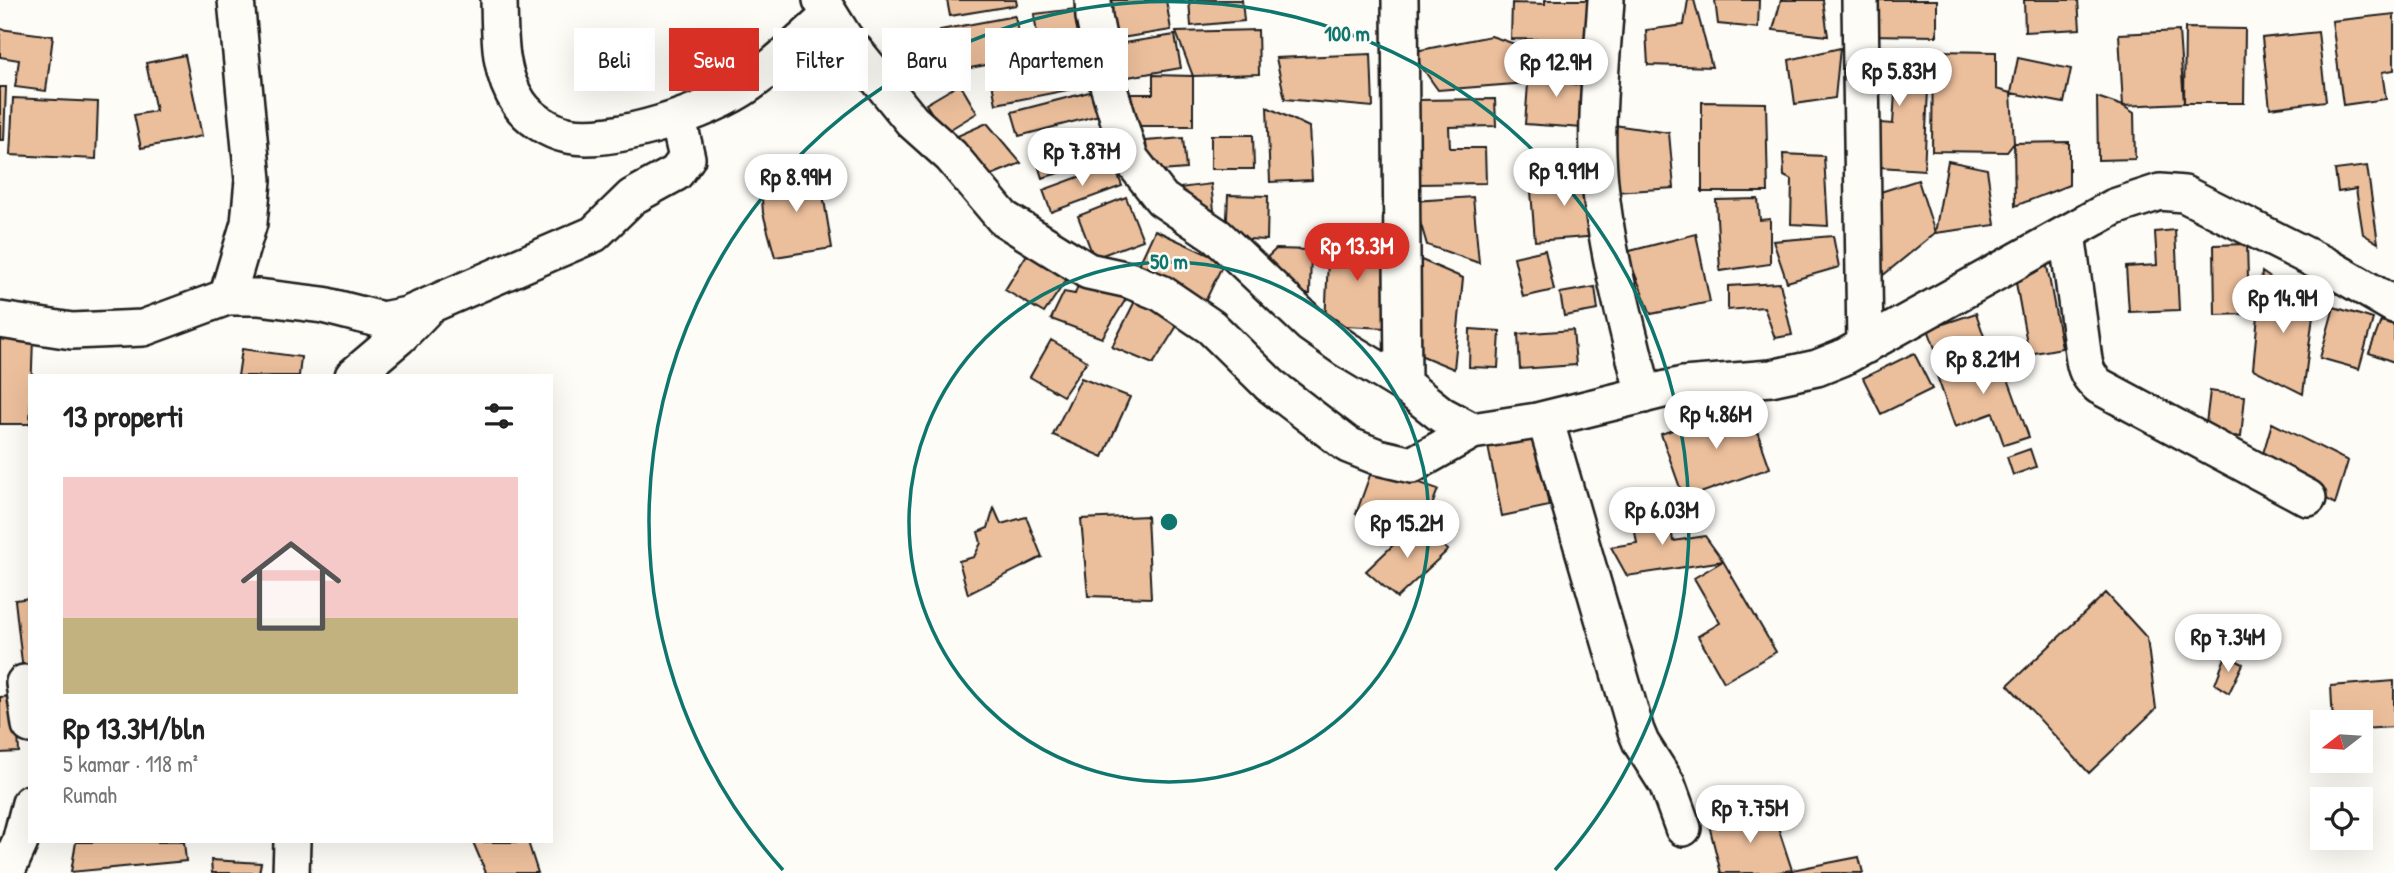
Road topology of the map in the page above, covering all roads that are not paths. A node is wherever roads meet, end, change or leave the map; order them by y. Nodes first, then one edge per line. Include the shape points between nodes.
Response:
1 (236, 0) edge
2 (499, 0) edge
3 (1093, 0) edge
4 (1401, 0) edge
5 (1606, 0) edge
6 (1860, 0) edge
7 (826, 7) edge
8 (678, 118) junction
9 (2067, 233) junction
10 (227, 297) junction
11 (430, 305) junction
12 (2394, 305) edge
13 (0, 320) edge
14 (1865, 346) junction
15 (355, 374) edge
16 (1403, 384) junction
17 (1644, 395) junction
18 (1545, 419) junction
19 (1472, 431) junction
20 (2308, 498) dead end
21 (11, 684) edge
22 (28, 721) edge
23 (28, 811) edge
24 (1683, 828) dead end
25 (292, 843) edge
26 (6, 873) edge
27 (291, 873) edge

1 - 10 street via 253,180 249,223
2 - 8 street via 500,54 507,80 520,105 540,124 567,135 602,136
3 - 16 street via 1107,82 1130,158 1162,200 1217,236 1311,325
4 - 16 street
5 - 17 street via 1598,152 1601,191
6 - 14 street
7 - 8 street via 748,85
7 - 19 street via 844,37 912,121 951,156 1003,218 1088,271 1161,293 1211,327 1270,385 1348,445 1412,465
8 - 11 street via 687,158 676,173 632,197 594,234
9 - 12 street via 2114,207 2160,192 2184,194
9 - 14 street
9 - 20 street via 2084,360 2091,380
10 - 11 street via 323,305 382,320 407,316
10 - 13 street via 143,328 72,331
11 - 15 street
14 - 17 street via 1816,368 1771,378 1683,385
16 - 19 street via 1442,415
17 - 18 street
18 - 19 street
18 - 24 street via 1636,731 1667,784
21 - 22 street
23 - 26 street
25 - 27 street

